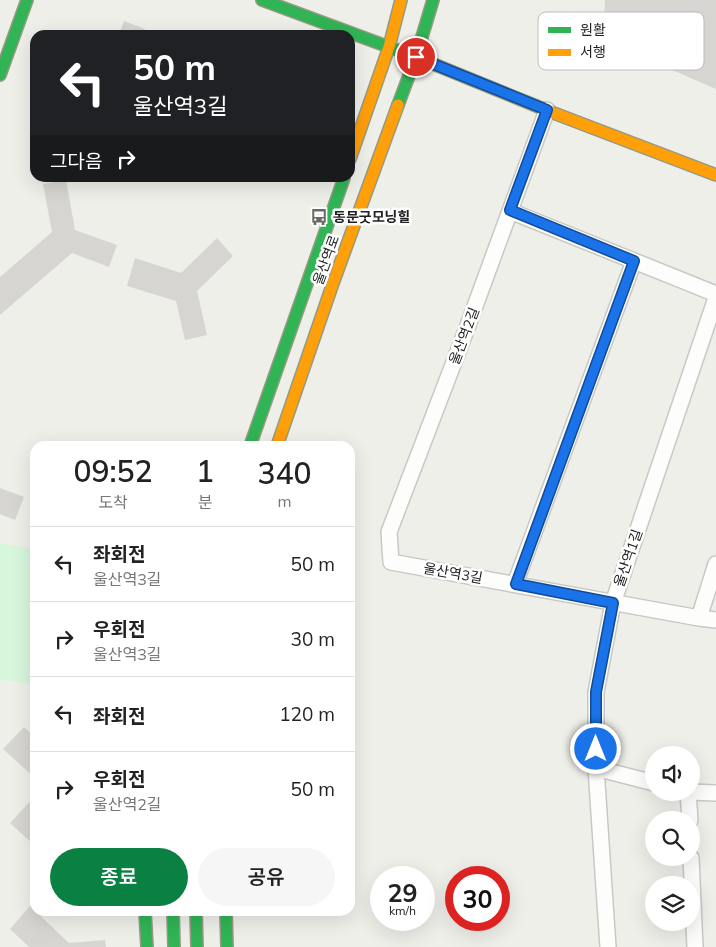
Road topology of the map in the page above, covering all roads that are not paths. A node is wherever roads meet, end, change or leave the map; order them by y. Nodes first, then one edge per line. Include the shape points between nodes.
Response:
1 (27, 0) edge
2 (262, 0) edge
3 (401, 0) edge
4 (433, 0) edge
5 (343, 30) edge
6 (355, 34) edge
7 (389, 47) junction
8 (416, 57) junction
9 (0, 75) edge
10 (547, 110) junction
11 (355, 145) edge
12 (716, 175) edge
13 (343, 182) edge
14 (510, 210) junction
15 (634, 261) junction
16 (716, 294) edge
17 (716, 298) edge
18 (252, 441) edge
19 (279, 441) edge
20 (391, 562) joint
21 (716, 564) edge
22 (516, 584) junction
23 (613, 603) junction
24 (699, 618) junction
25 (716, 620) edge
26 (596, 768) junction
27 (645, 781) edge
28 (700, 792) edge
29 (716, 793) edge
30 (691, 866) edge
31 (145, 916) edge
32 (173, 916) edge
33 (196, 916) edge
34 (226, 916) edge
35 (147, 947) edge
36 (174, 947) edge
37 (197, 947) edge
38 (227, 947) edge
39 (608, 947) edge
40 (695, 947) edge

1 - 9 main road
2 - 5 main road
3 - 7 main road
4 - 8 main road, 울산역로
6 - 7 main road
7 - 8 main road
7 - 11 main road
8 - 10 main road
8 - 19 main road, 울산역로
10 - 12 main road
10 - 14 street, 울산역2길
13 - 18 main road, 울산역로
14 - 15 street
14 - 20 street, 울산역2길 via 389,532
15 - 16 street
15 - 22 street
17 - 23 street, 울산역1길
20 - 22 street, 울산역3길
21 - 24 street
22 - 23 street, 울산역3길
23 - 24 street, 울산역3길
23 - 26 street, 울산역1길 via 596,692
24 - 25 street, 울산역3길
26 - 27 street
26 - 39 street, 울산역1길
28 - 29 street
30 - 40 street
31 - 35 main road
32 - 36 main road
33 - 37 main road
34 - 38 main road

